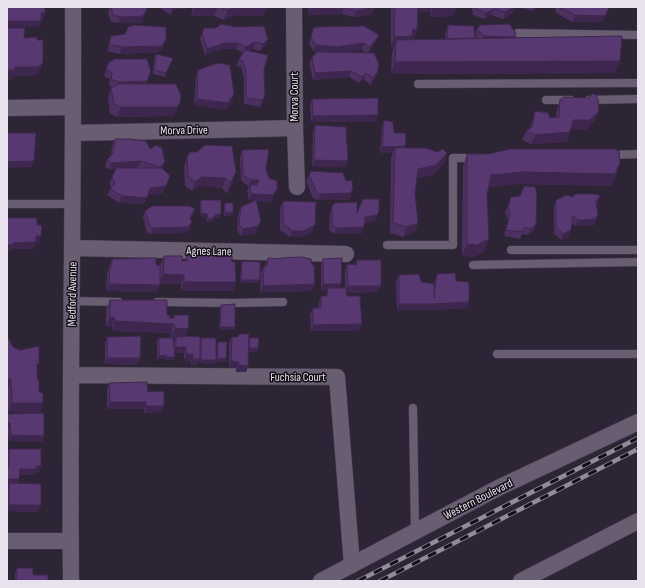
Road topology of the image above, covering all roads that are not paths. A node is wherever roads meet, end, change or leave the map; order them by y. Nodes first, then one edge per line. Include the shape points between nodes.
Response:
1 (73, 7) edge
2 (294, 7) edge
3 (518, 33) dead end
4 (638, 35) edge
5 (638, 83) edge
6 (418, 84) dead end
7 (638, 99) edge
8 (546, 100) dead end
9 (73, 107) junction
10 (7, 108) edge
11 (295, 128) junction
12 (73, 133) junction
13 (638, 154) edge
14 (600, 155) edge
15 (484, 157) edge
16 (297, 187) dead end
17 (7, 204) edge
18 (73, 204) junction
19 (387, 245) dead end
20 (73, 248) junction
21 (511, 250) dead end
22 (638, 250) edge
23 (346, 254) dead end
24 (638, 262) edge
25 (473, 265) dead end
26 (72, 301) junction
27 (127, 302) edge
28 (150, 302) edge
29 (282, 302) dead end
30 (498, 354) dead end
31 (638, 354) edge
32 (71, 376) junction
33 (413, 408) dead end
34 (638, 422) edge
35 (638, 521) edge
36 (415, 531) junction
37 (7, 541) edge
38 (71, 541) junction
39 (352, 565) junction
40 (71, 581) edge
41 (320, 581) edge
42 (521, 581) edge

1 - 9 street, Medford Avenue
2 - 11 street, Morva Court
3 - 4 lane
5 - 6 lane
7 - 8 lane
9 - 10 street
9 - 12 street, Medford Avenue
11 - 12 street, Morva Drive
11 - 16 street, Morva Court
12 - 18 street, Medford Avenue
13 - 14 lane
15 - 19 lane via 453,158 453,245
17 - 18 lane
18 - 20 street, Medford Avenue
20 - 23 street, Agnes Lane
20 - 26 street, Medford Avenue
21 - 22 lane
24 - 25 lane
26 - 27 lane
26 - 32 street, Medford Avenue
28 - 29 lane
30 - 31 lane
32 - 38 street, Medford Avenue
32 - 39 street, Fuchsia Court via 337,377
33 - 36 lane
34 - 36 street, Western Boulevard via 500,486
35 - 42 street
36 - 39 street, Western Boulevard
37 - 38 street
38 - 40 street, Medford Avenue
39 - 41 street, Western Boulevard

